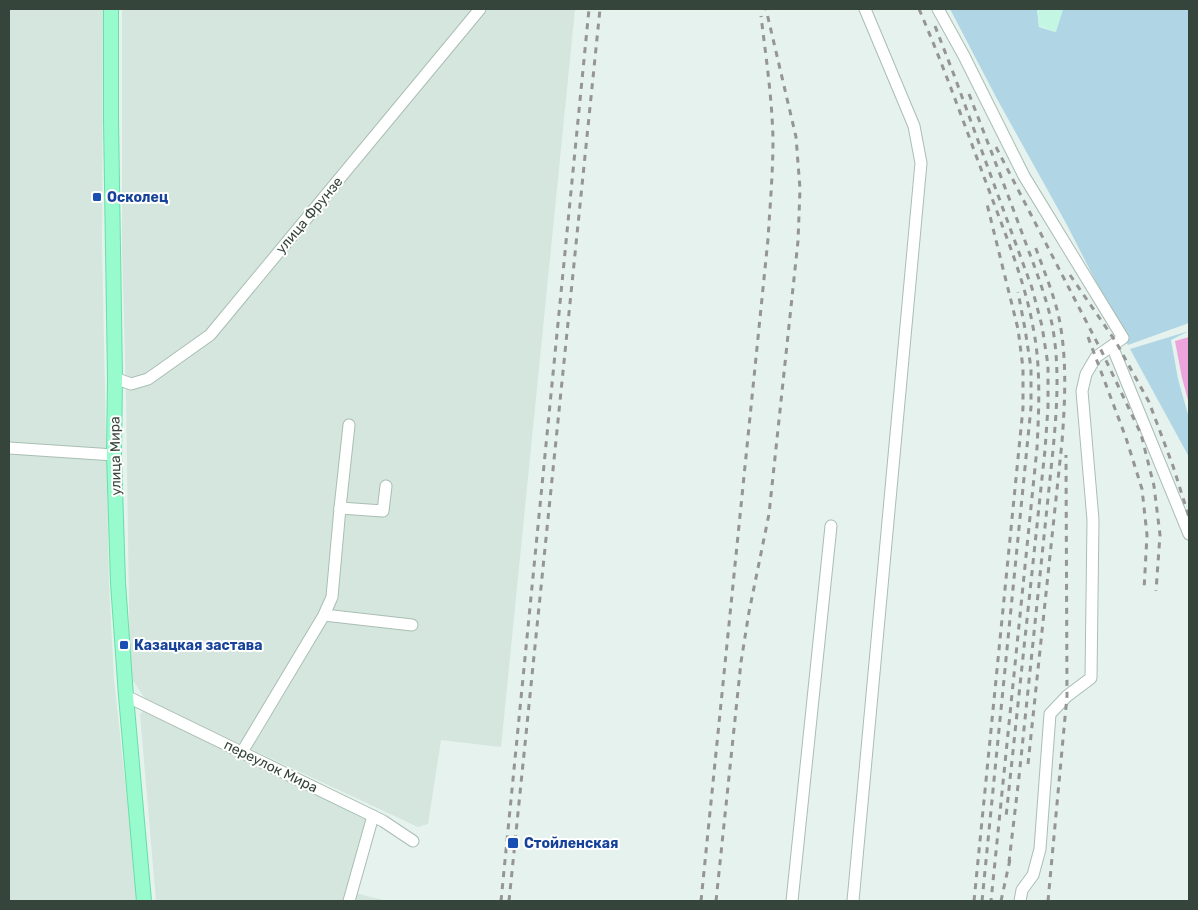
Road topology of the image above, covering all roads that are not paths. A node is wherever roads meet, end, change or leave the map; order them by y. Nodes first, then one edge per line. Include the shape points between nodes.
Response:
1 (111, 9) edge
2 (480, 9) edge
3 (865, 9) edge
4 (938, 9) edge
5 (1112, 346) junction
6 (115, 378) junction
7 (349, 425) dead end
8 (9, 448) edge
9 (114, 455) junction
10 (386, 486) dead end
11 (340, 508) junction
12 (831, 526) dead end
13 (1189, 534) edge
14 (324, 615) junction
15 (412, 625) dead end
16 (126, 696) junction
17 (242, 752) junction
18 (373, 816) junction
19 (413, 841) dead end
20 (144, 901) edge
21 (349, 901) edge
22 (792, 901) edge
23 (853, 901) edge
24 (1020, 901) edge

1 - 6 main road, улица Мира
2 - 6 street, улица Фрунзе via 210,335 148,379 131,384
3 - 23 street via 914,126 920,163
4 - 5 street via 1024,176 1123,338
5 - 13 street
5 - 24 street via 1091,364 1082,391 1093,520 1091,678 1050,714 1040,849 1033,875 1022,890
6 - 9 main road, улица Мира
7 - 11 street
8 - 9 street
9 - 16 main road, улица Мира
10 - 11 street via 383,511
11 - 14 street via 332,597
12 - 22 street
14 - 15 street
14 - 17 street
16 - 17 street, переулок Мира
16 - 20 main road, улица Мира
17 - 18 street, переулок Мира
18 - 19 street, переулок Мира
18 - 21 street

